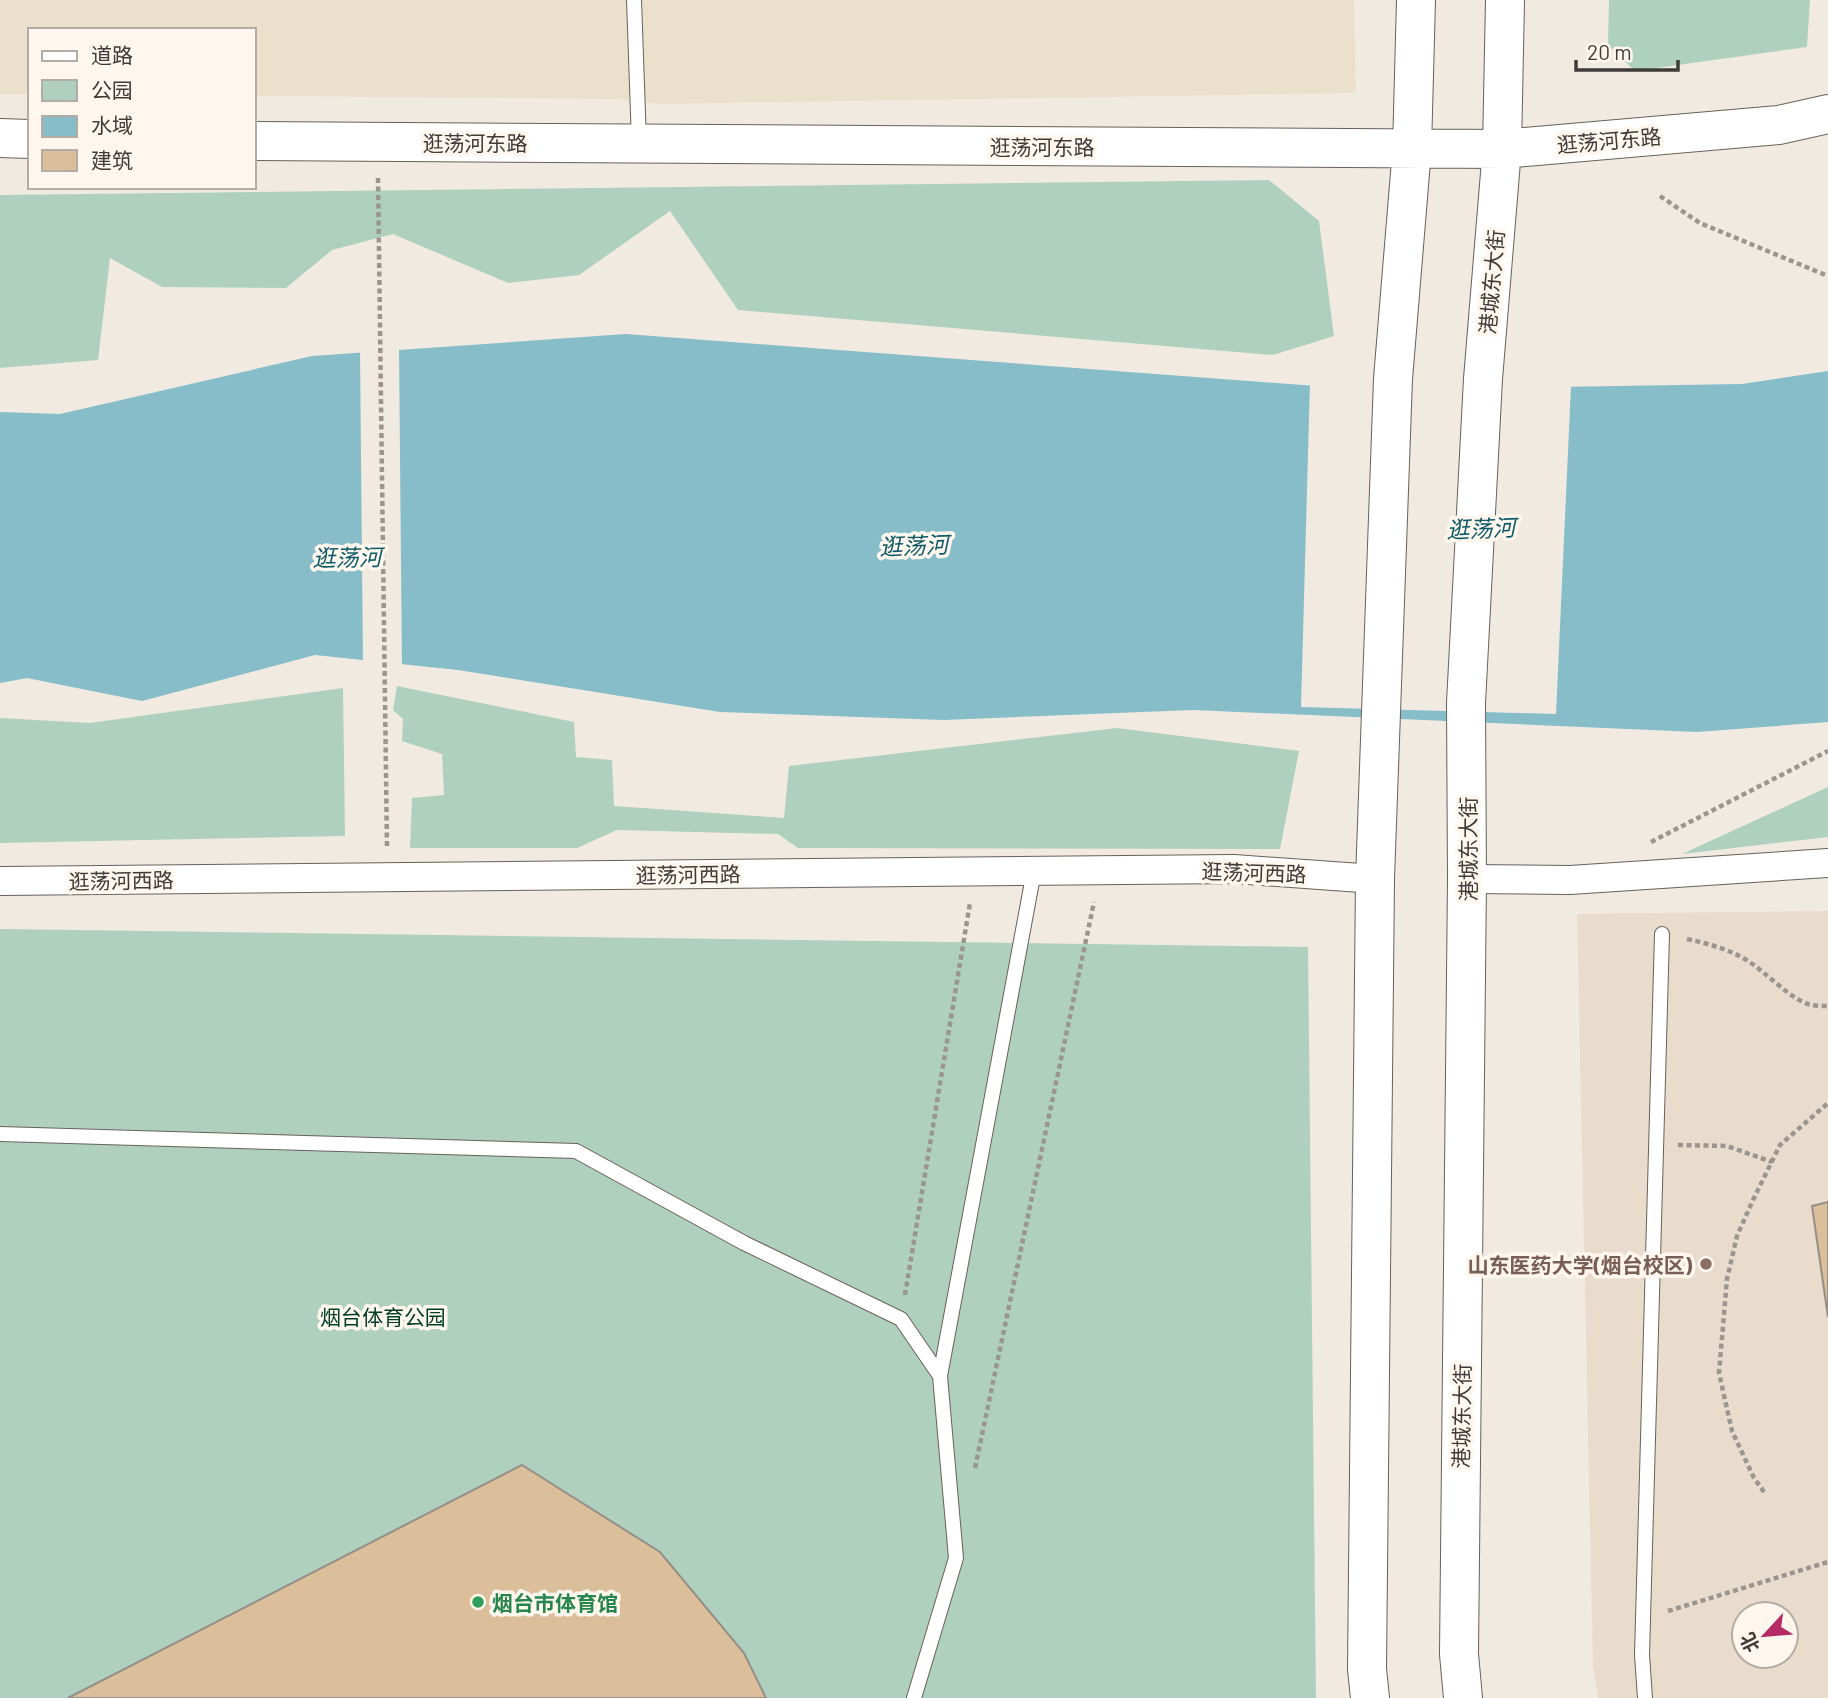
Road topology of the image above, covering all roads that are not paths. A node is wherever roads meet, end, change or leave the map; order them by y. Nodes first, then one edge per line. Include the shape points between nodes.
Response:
1 (634, 0) edge
2 (1416, 0) edge
3 (1505, 0) edge
4 (1828, 114) edge
5 (0, 138) edge
6 (28, 139) edge
7 (256, 141) edge
8 (639, 144) junction
9 (1412, 149) junction
10 (1502, 149) junction
11 (1828, 863) edge
12 (1034, 870) junction
13 (1375, 879) junction
14 (1467, 879) junction
15 (0, 881) edge
16 (1662, 934) road end
17 (0, 1134) edge
18 (940, 1376) junction
19 (914, 1698) edge
20 (1370, 1698) edge
21 (1463, 1698) edge
22 (1645, 1698) edge

1 - 8 lane
2 - 9 main road
3 - 10 main road, 港城东大街
4 - 10 main road, 逛荡河东路 via 1779,125
5 - 6 main road
7 - 8 main road, 逛荡河东路
8 - 9 main road, 逛荡河东路
9 - 10 main road, 逛荡河东路
9 - 13 main road via 1393,379
10 - 14 main road, 港城东大街 via 1483,379 1466,703
11 - 14 street via 1570,880
12 - 13 street, 逛荡河西路 via 1234,869
12 - 15 street, 逛荡河西路
12 - 18 lane
13 - 20 main road
14 - 21 main road, 港城东大街 via 1458,1654
16 - 22 lane via 1642,1618
17 - 18 lane via 576,1151 744,1242 901,1319
18 - 19 lane via 956,1558

